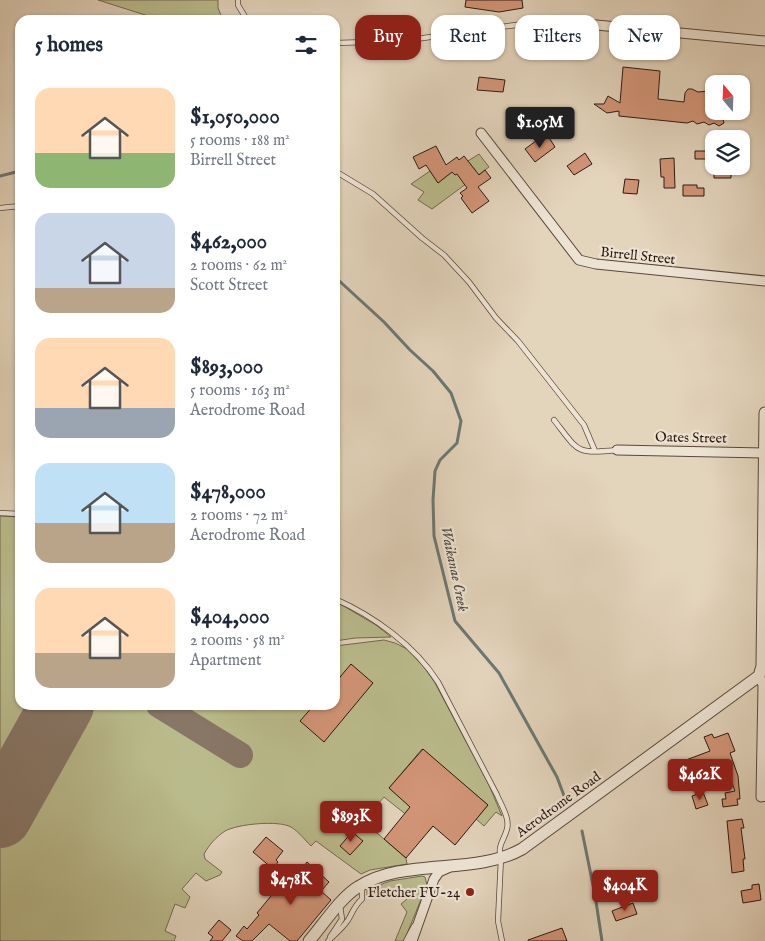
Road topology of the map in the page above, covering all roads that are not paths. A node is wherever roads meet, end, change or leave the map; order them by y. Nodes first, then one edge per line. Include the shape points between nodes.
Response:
1 (238, 0) edge
2 (244, 15) edge
3 (515, 25) edge
4 (599, 25) edge
5 (765, 42) edge
6 (340, 43) edge
7 (481, 133) dead end
8 (340, 174) edge
9 (15, 206) edge
10 (0, 208) edge
11 (765, 281) edge
12 (765, 412) edge
13 (554, 420) dead end
14 (618, 450) joint
15 (595, 451) junction
16 (764, 453) edge
17 (0, 513) edge
18 (15, 514) edge
19 (764, 584) edge
20 (340, 602) edge
21 (759, 676) junction
22 (763, 797) edge
23 (501, 858) junction
24 (460, 865) junction
25 (366, 882) junction
26 (342, 902) junction
27 (418, 918) junction
28 (309, 941) edge
29 (328, 941) edge
30 (406, 941) edge
31 (412, 941) edge
32 (502, 941) edge

1 - 2 lane
3 - 6 lane via 402,41
4 - 5 street
7 - 11 street, Birrell Street via 579,260
8 - 15 lane via 373,194 444,255 469,282 584,425
9 - 10 lane
12 - 16 street
13 - 15 lane via 576,448
14 - 15 lane
14 - 16 street, Oates Street
16 - 19 street
17 - 18 lane
19 - 21 street
20 - 23 lane via 405,644 438,682 506,814 508,828 499,850
21 - 22 street via 763,685
21 - 23 street, Aerodrome Road via 534,842
23 - 24 street, Aerodrome Road
23 - 32 lane via 498,920
24 - 25 street, Aerodrome Road via 389,874
24 - 27 street via 436,875
25 - 26 street, Aerodrome Road
25 - 29 lane via 362,887 362,899 338,933
26 - 28 street, Aerodrome Road
26 - 29 lane via 342,919
27 - 30 lane
27 - 31 street

